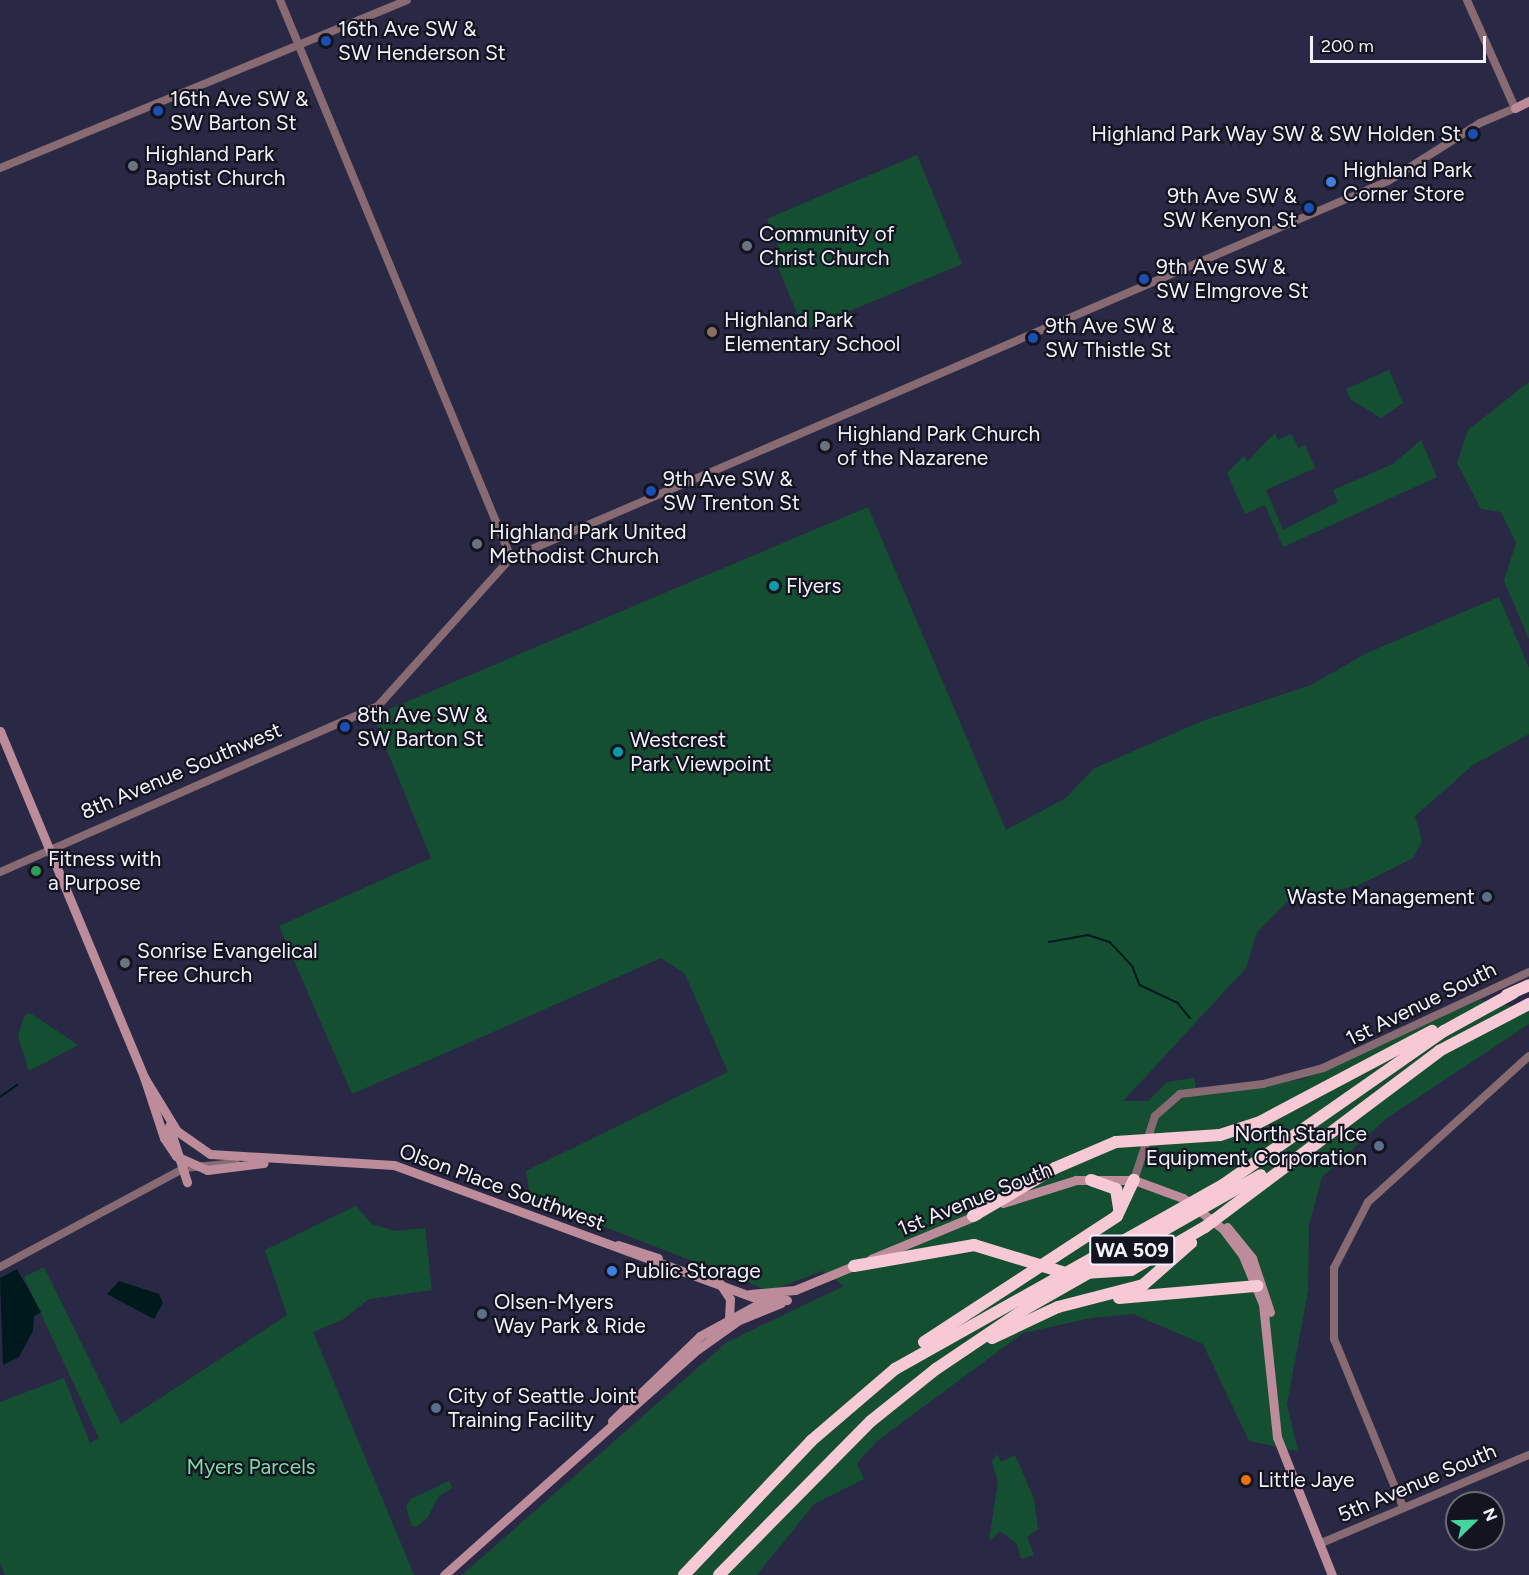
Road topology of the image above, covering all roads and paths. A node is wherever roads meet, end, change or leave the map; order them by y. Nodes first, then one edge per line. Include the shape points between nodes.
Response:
1 (280, 0) edge
2 (407, 0) edge
3 (1467, 0) edge
4 (299, 45) junction
5 (1529, 101) edge
6 (1515, 108) junction
7 (0, 168) edge
8 (511, 558) junction
9 (0, 731) edge
10 (48, 848) junction
11 (0, 872) edge
12 (1529, 972) edge
13 (1529, 985) edge
14 (1513, 993) junction
15 (1529, 1004) edge
16 (1529, 1056) edge
17 (144, 1077) junction
18 (168, 1120) junction
19 (1314, 1143) junction
20 (270, 1162) junction
21 (184, 1168) junction
22 (1091, 1180) junction
23 (1134, 1180) junction
24 (973, 1216) junction
25 (1117, 1216) junction
26 (1210, 1224) junction
27 (854, 1266) junction
28 (0, 1267) edge
29 (719, 1282) junction
30 (1257, 1286) junction
31 (791, 1290) junction
32 (758, 1299) junction
33 (787, 1300) junction
34 (1085, 1301) junction
35 (729, 1317) junction
36 (739, 1320) junction
37 (951, 1359) junction
38 (895, 1369) junction
39 (1271, 1386) junction
40 (612, 1421) junction
41 (1529, 1455) edge
42 (1403, 1507) junction
43 (1318, 1544) junction
44 (444, 1575) edge
45 (684, 1575) edge
46 (719, 1575) edge
47 (1332, 1575) edge

1 - 4 street
2 - 4 street
3 - 6 street
4 - 7 street
4 - 8 street
5 - 6 main road
6 - 8 street via 1485,120 1388,181
8 - 10 street, 8th Avenue Southwest via 378,706
9 - 10 main road
10 - 11 street, 8th Avenue Southwest
10 - 17 main road
12 - 23 street, 1st Avenue South via 1333,1065 1287,1080 1180,1094 1155,1116
13 - 14 highway, WA 509
14 - 24 highway via 1258,1124 1220,1135 1124,1141 1055,1168
14 - 38 highway, WA 509 via 1444,1030 1223,1185
15 - 19 highway, WA 509 via 1439,1051
16 - 42 street via 1368,1202 1338,1256 1331,1317 1339,1355
17 - 18 main road
17 - 21 main road via 156,1120
18 - 20 main road, Olson Place Southwest via 190,1144 210,1154
18 - 21 main road
19 - 26 highway
19 - 37 highway, WA 509 via 1025,1309
20 - 21 street
20 - 21 main road, Olson Place Southwest via 243,1170
20 - 29 main road, Olson Place Southwest via 394,1166 614,1245 640,1249 662,1262
21 - 28 street
22 - 23 main road, 1st Avenue South
22 - 24 main road, 1st Avenue South via 1043,1188
22 - 25 highway via 1119,1192
23 - 25 highway
23 - 26 main road via 1163,1188
24 - 27 main road, 1st Avenue South
25 - 38 highway via 942,1329
26 - 27 highway via 1131,1270 1069,1274 1011,1254 959,1246
26 - 30 main road via 1223,1229
26 - 34 highway via 1150,1280
26 - 39 main road via 1239,1239 1269,1304
27 - 31 main road, 1st Avenue South
29 - 32 main road, Olson Place Southwest
29 - 35 main road via 730,1299
30 - 34 highway
30 - 39 main road via 1266,1318
31 - 32 main road, Olson Place Southwest
31 - 32 main road
31 - 33 main road
32 - 33 main road, Olson Place Southwest
32 - 35 main road
32 - 36 main road
33 - 36 main road
34 - 37 highway via 1036,1315
35 - 40 main road via 679,1353
36 - 40 main road
37 - 46 highway, WA 509 via 871,1421
38 - 45 highway, WA 509 via 811,1441
39 - 43 main road via 1282,1455
40 - 44 main road
41 - 42 street, 5th Avenue South
42 - 43 street, 5th Avenue South
43 - 47 main road

